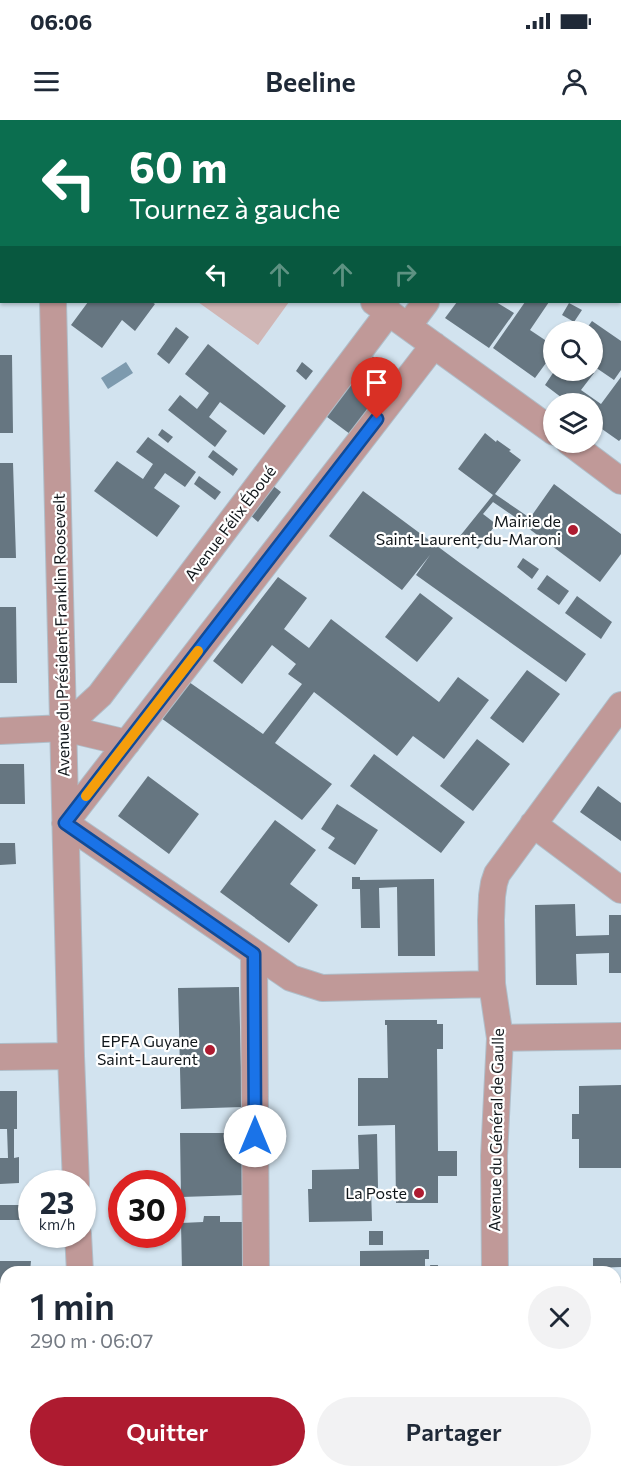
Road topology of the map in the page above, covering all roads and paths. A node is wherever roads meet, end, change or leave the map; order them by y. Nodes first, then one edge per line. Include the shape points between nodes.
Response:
1 (53, 303) edge
2 (423, 303) edge
3 (390, 313) edge
4 (434, 345) junction
5 (543, 424) edge
6 (583, 453) edge
7 (621, 481) edge
8 (621, 705) edge
9 (64, 728) junction
10 (0, 731) edge
11 (127, 743) junction
12 (65, 823) junction
13 (533, 824) junction
14 (621, 890) edge
15 (254, 954) junction
16 (492, 984) junction
17 (621, 1036) edge
18 (500, 1038) junction
19 (71, 1056) junction
20 (0, 1057) edge
21 (75, 1170) edge
22 (79, 1248) edge
23 (80, 1266) edge
24 (256, 1266) edge
25 (495, 1266) edge

1 - 9 street, Avenue du Président Franklin Roosevelt
2 - 3 street, Avenue Félix Éboué
3 - 4 street
3 - 9 street, Avenue Félix Éboué via 100,695
4 - 5 street
4 - 11 street
6 - 7 street
8 - 13 street, Avenue du Général de Gaulle
9 - 10 street
9 - 11 street
9 - 12 street, Avenue du Président Franklin Roosevelt
11 - 12 street
12 - 15 street
12 - 19 street, Avenue du Président Franklin Roosevelt
13 - 14 street
13 - 16 street, Avenue du Général de Gaulle via 494,884
15 - 16 street via 291,978 322,988
15 - 24 street
16 - 18 street, Avenue du Général de Gaulle
17 - 18 street
18 - 25 street, Avenue du Général de Gaulle via 494,1156
19 - 20 street
19 - 21 street, Avenue du Président Franklin Roosevelt
22 - 23 street

